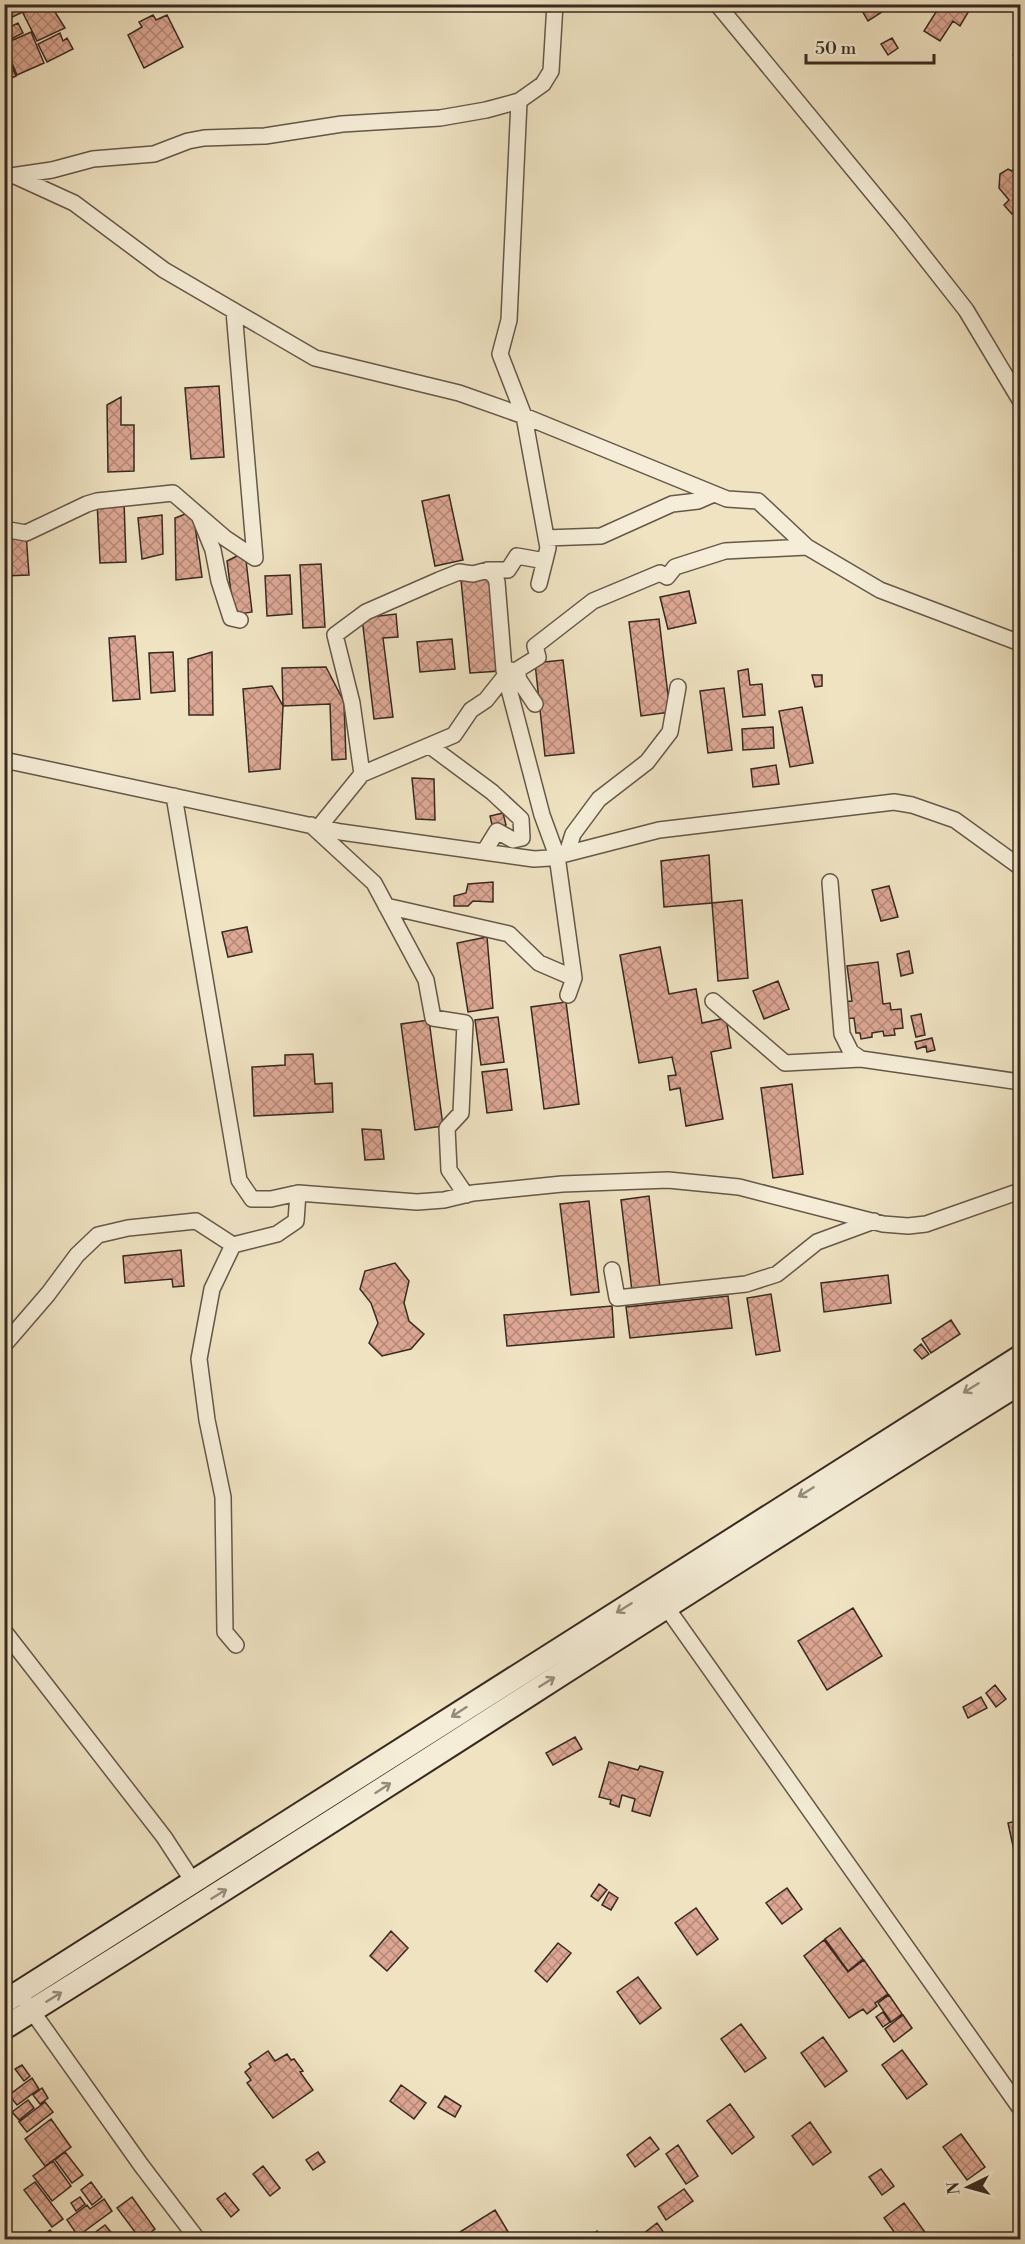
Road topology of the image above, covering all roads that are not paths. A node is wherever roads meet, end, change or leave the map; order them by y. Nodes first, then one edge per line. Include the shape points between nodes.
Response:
1 (555, 4) edge
2 (717, 4) edge
3 (519, 101) junction
4 (10, 176) edge
5 (234, 310) junction
6 (1020, 400) edge
7 (524, 416) junction
8 (714, 494) junction
9 (199, 516) junction
10 (4, 529) edge
11 (546, 538) junction
12 (807, 547) junction
13 (545, 561) junction
14 (488, 570) junction
15 (539, 584) dead end
16 (240, 620) dead end
17 (1020, 643) edge
18 (509, 672) junction
19 (678, 687) dead end
20 (535, 704) dead end
21 (430, 746) junction
22 (4, 760) edge
23 (362, 774) junction
24 (174, 796) junction
25 (315, 826) junction
26 (484, 852) junction
27 (562, 855) junction
28 (1020, 867) edge
29 (830, 882) dead end
30 (386, 906) junction
31 (574, 978) junction
32 (568, 994) dead end
33 (713, 1001) dead end
34 (861, 1059) junction
35 (1020, 1082) edge
36 (1020, 1191) edge
37 (298, 1193) junction
38 (466, 1195) junction
39 (874, 1221) junction
40 (233, 1245) junction
41 (612, 1270) dead end
42 (4, 1345) edge
43 (1020, 1357) edge
44 (1020, 1383) edge
45 (660, 1598) junction
46 (4, 1631) edge
47 (236, 1645) dead end
48 (194, 1883) junction
49 (19, 2002) edge
50 (4, 2028) edge
51 (1020, 2108) edge
52 (198, 2240) edge

1 - 3 street via 551,71 543,84
2 - 6 street via 966,310
3 - 4 street via 440,118 342,124 265,136 204,138 154,154 93,159
3 - 7 street via 509,320 500,354
4 - 5 street via 74,203 164,270
5 - 7 street via 315,358 459,393
5 - 9 street via 255,558
7 - 8 street
7 - 11 street
8 - 11 street via 698,501 672,504 601,536
8 - 12 street via 759,501
9 - 10 street via 172,493 97,501 26,533
9 - 16 street via 213,550 231,618
11 - 13 street
12 - 17 street via 880,590
12 - 18 street via 725,551 675,567 667,577 660,573 644,578 593,601 535,646 538,657
13 - 14 street via 517,556 508,570
13 - 15 street
14 - 18 street via 495,577
14 - 23 street via 439,580 366,612 335,635 352,703
18 - 20 street
18 - 21 street via 486,700 471,710 454,735
18 - 27 street via 542,815
19 - 27 street via 670,732 647,762 599,800
21 - 23 street
21 - 26 street via 521,819 522,838 513,840 497,831
22 - 24 street
23 - 25 street
24 - 25 street
24 - 37 street via 239,1180 252,1199
25 - 26 street
25 - 30 street via 374,883
26 - 27 street via 534,860
27 - 28 street via 659,830 894,802 955,820
27 - 31 street
29 - 34 street via 842,1034 851,1052
30 - 31 street via 509,934 539,963
30 - 38 street via 426,980 434,1018 465,1023 461,1113 447,1128 449,1170
31 - 32 street
33 - 34 street via 784,1063
34 - 35 street
36 - 39 street via 926,1224 908,1226
37 - 38 street via 417,1202
37 - 40 street via 296,1221 277,1234
38 - 39 street via 562,1184 668,1180 739,1187
39 - 41 street via 817,1242 777,1274 746,1284 617,1299
40 - 42 street via 196,1221 98,1235
40 - 47 street via 212,1289 199,1359 223,1497 225,1632
43 -> 45 main road
44 - 45 main road
45 -> 48 main road
49 -> 45 main road via 260,1868
45 - 51 street
46 - 48 street via 164,1837
48 - 49 main road
49 - 50 main road
49 - 52 street

